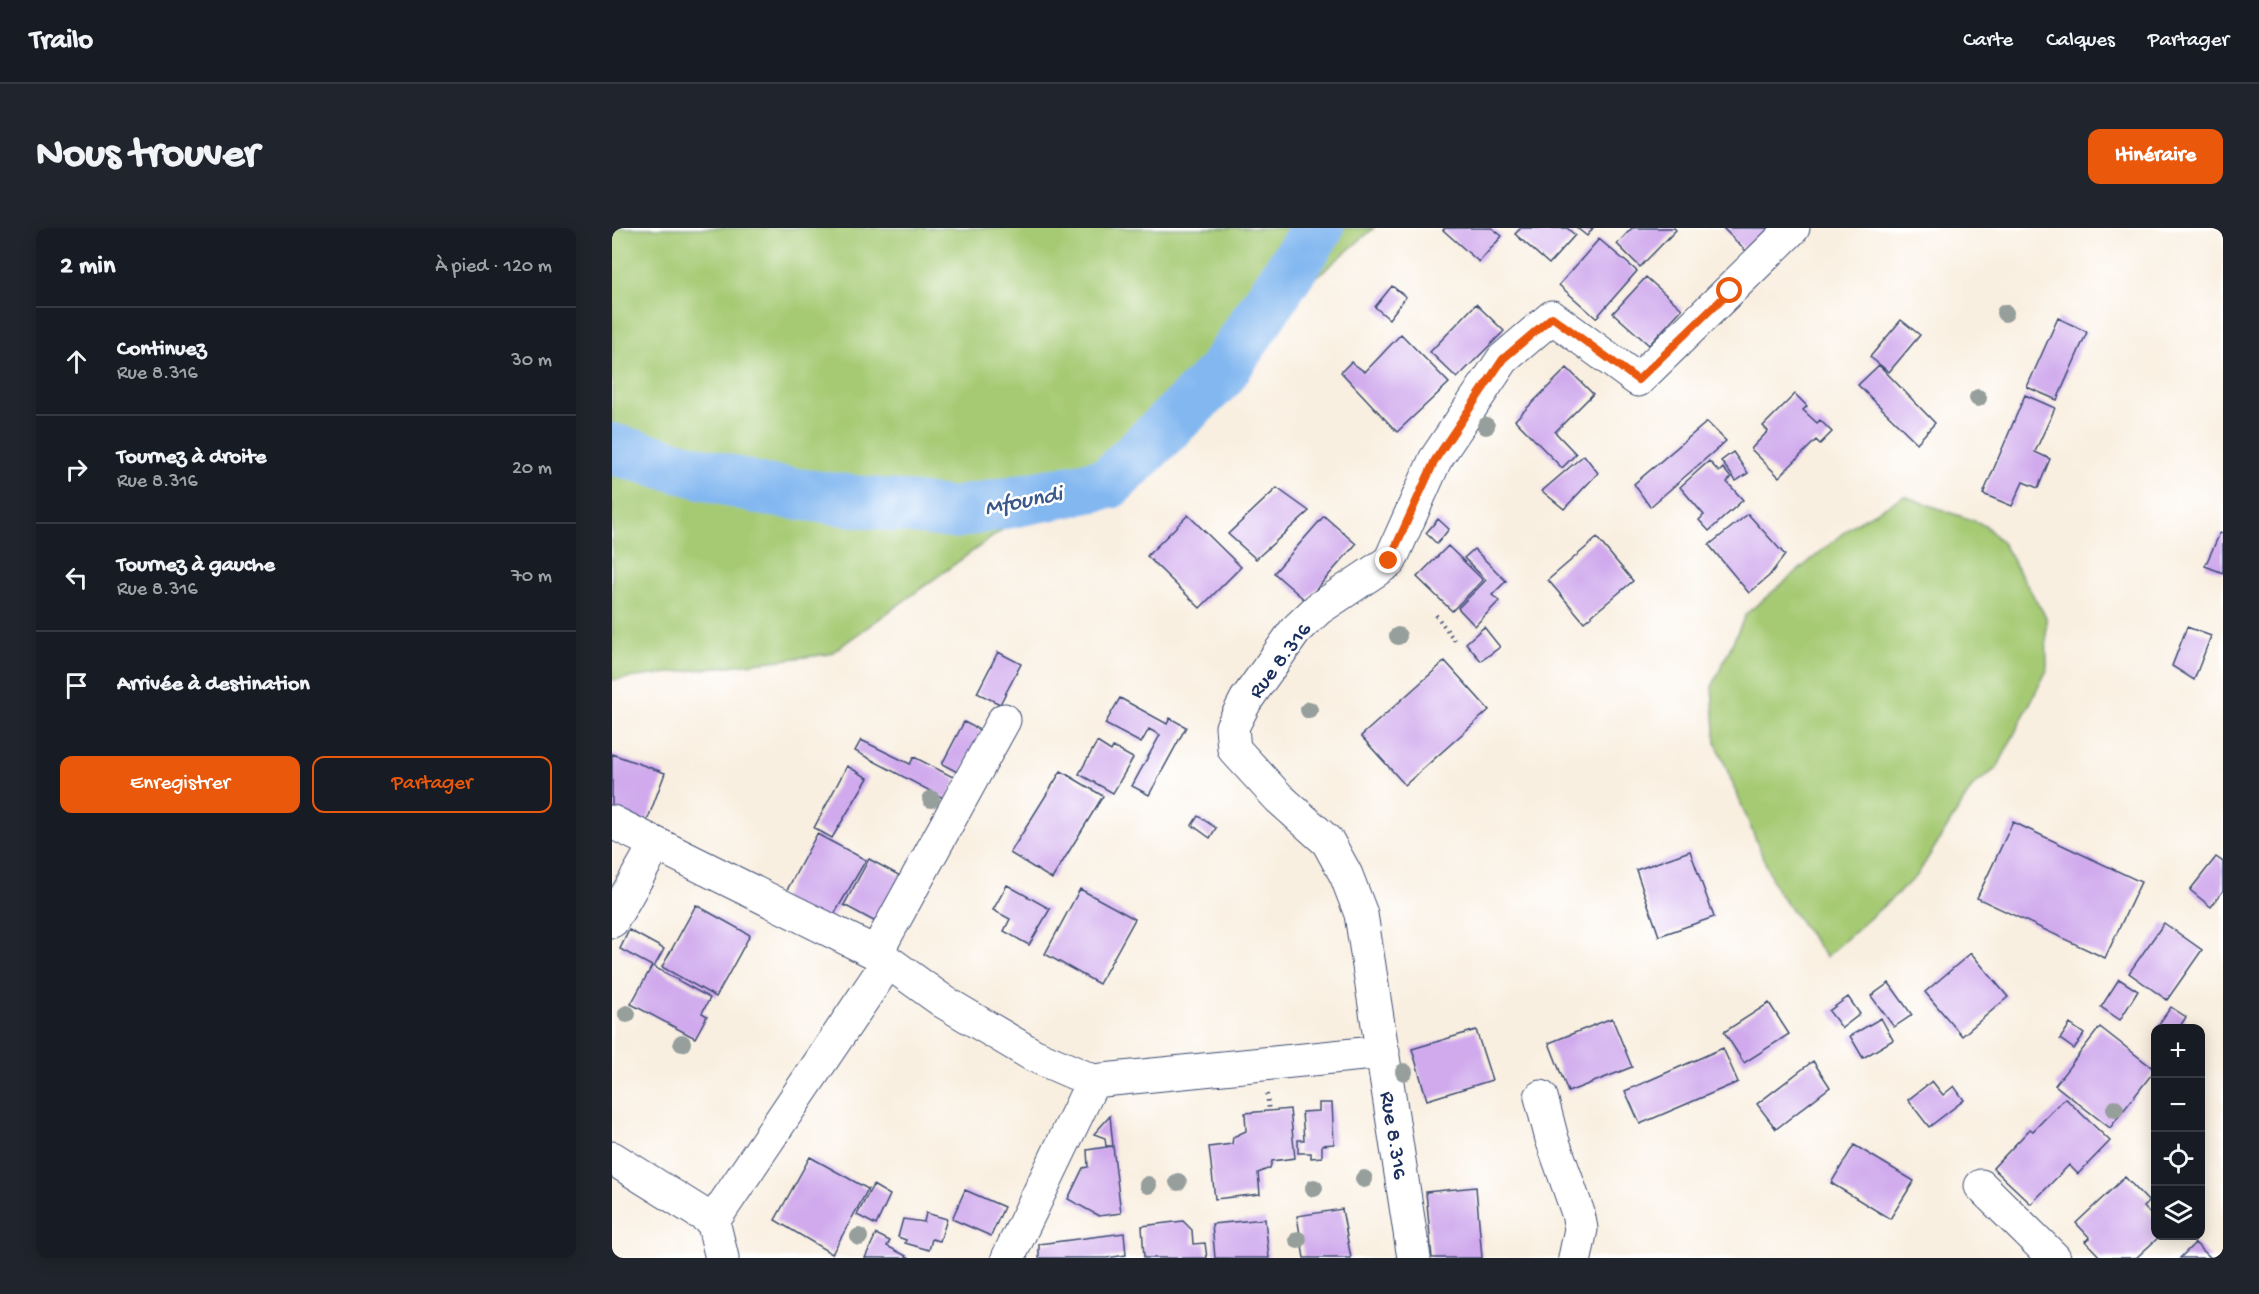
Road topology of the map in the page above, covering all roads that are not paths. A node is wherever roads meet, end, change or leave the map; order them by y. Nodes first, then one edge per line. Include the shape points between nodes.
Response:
1 (1793, 228) edge
2 (1004, 720) dead end
3 (612, 822) edge
4 (656, 844) junction
5 (612, 921) edge
6 (882, 958) junction
7 (1383, 1053) junction
8 (1093, 1081) junction
9 (1541, 1097) dead end
10 (612, 1158) edge
11 (1981, 1186) dead end
12 (713, 1221) junction
13 (722, 1258) edge
14 (1008, 1258) edge
15 (1414, 1258) edge
16 (1575, 1258) edge
17 (2054, 1258) edge

1 - 7 street, Rue 8.316 via 1638,380 1552,317 1503,359 1435,460 1389,561 1318,609 1295,631 1246,700 1232,727 1234,748 1279,798 1328,842 1346,875 1361,914
2 - 6 street
3 - 4 street
4 - 5 street
4 - 6 street
6 - 8 street via 944,1002 1033,1055
6 - 12 street
7 - 8 street
7 - 15 street, Rue 8.316
8 - 14 street
9 - 16 street via 1578,1213 1581,1229
10 - 12 street
11 - 17 street
12 - 13 street

